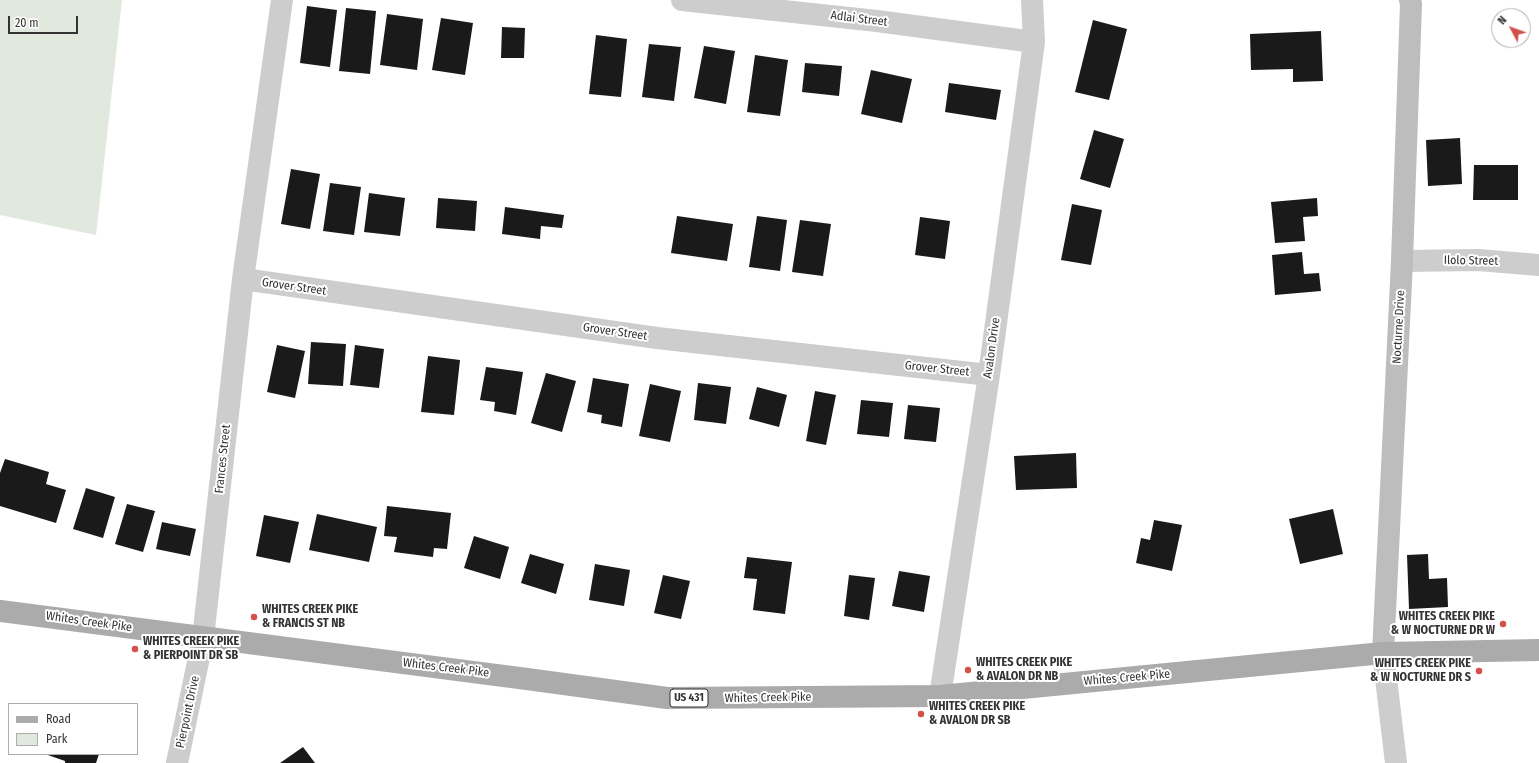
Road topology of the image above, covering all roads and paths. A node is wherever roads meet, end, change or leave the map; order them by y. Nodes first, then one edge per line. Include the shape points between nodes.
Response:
1 (282, 0) edge
2 (682, 0) edge
3 (1032, 0) edge
4 (1410, 0) edge
5 (1034, 42) junction
6 (1402, 261) junction
7 (1539, 265) edge
8 (243, 280) junction
9 (989, 375) junction
10 (0, 611) edge
11 (203, 638) junction
12 (1539, 650) edge
13 (1383, 653) junction
14 (940, 696) junction
15 (177, 763) edge
16 (1396, 763) edge

1 - 8 street, Frances Street
2 - 5 street, Adlai Street via 877,21
3 - 5 street, Avalon Drive
4 - 6 street, Nocturne Drive
5 - 9 street, Avalon Drive
6 - 7 street, Ilolo Street via 1478,260
6 - 13 street, Nocturne Drive
8 - 9 street, Grover Street via 657,338
8 - 11 street, Frances Street
9 - 14 street, Avalon Drive
10 - 11 main road, Whites Creek Pike / US 431
11 - 14 main road, Whites Creek Pike / US 431 via 667,698
11 - 15 street, Pierpoint Drive
12 - 13 main road, Whites Creek Pike / US 431
13 - 14 main road, Whites Creek Pike / US 431
13 - 16 street

